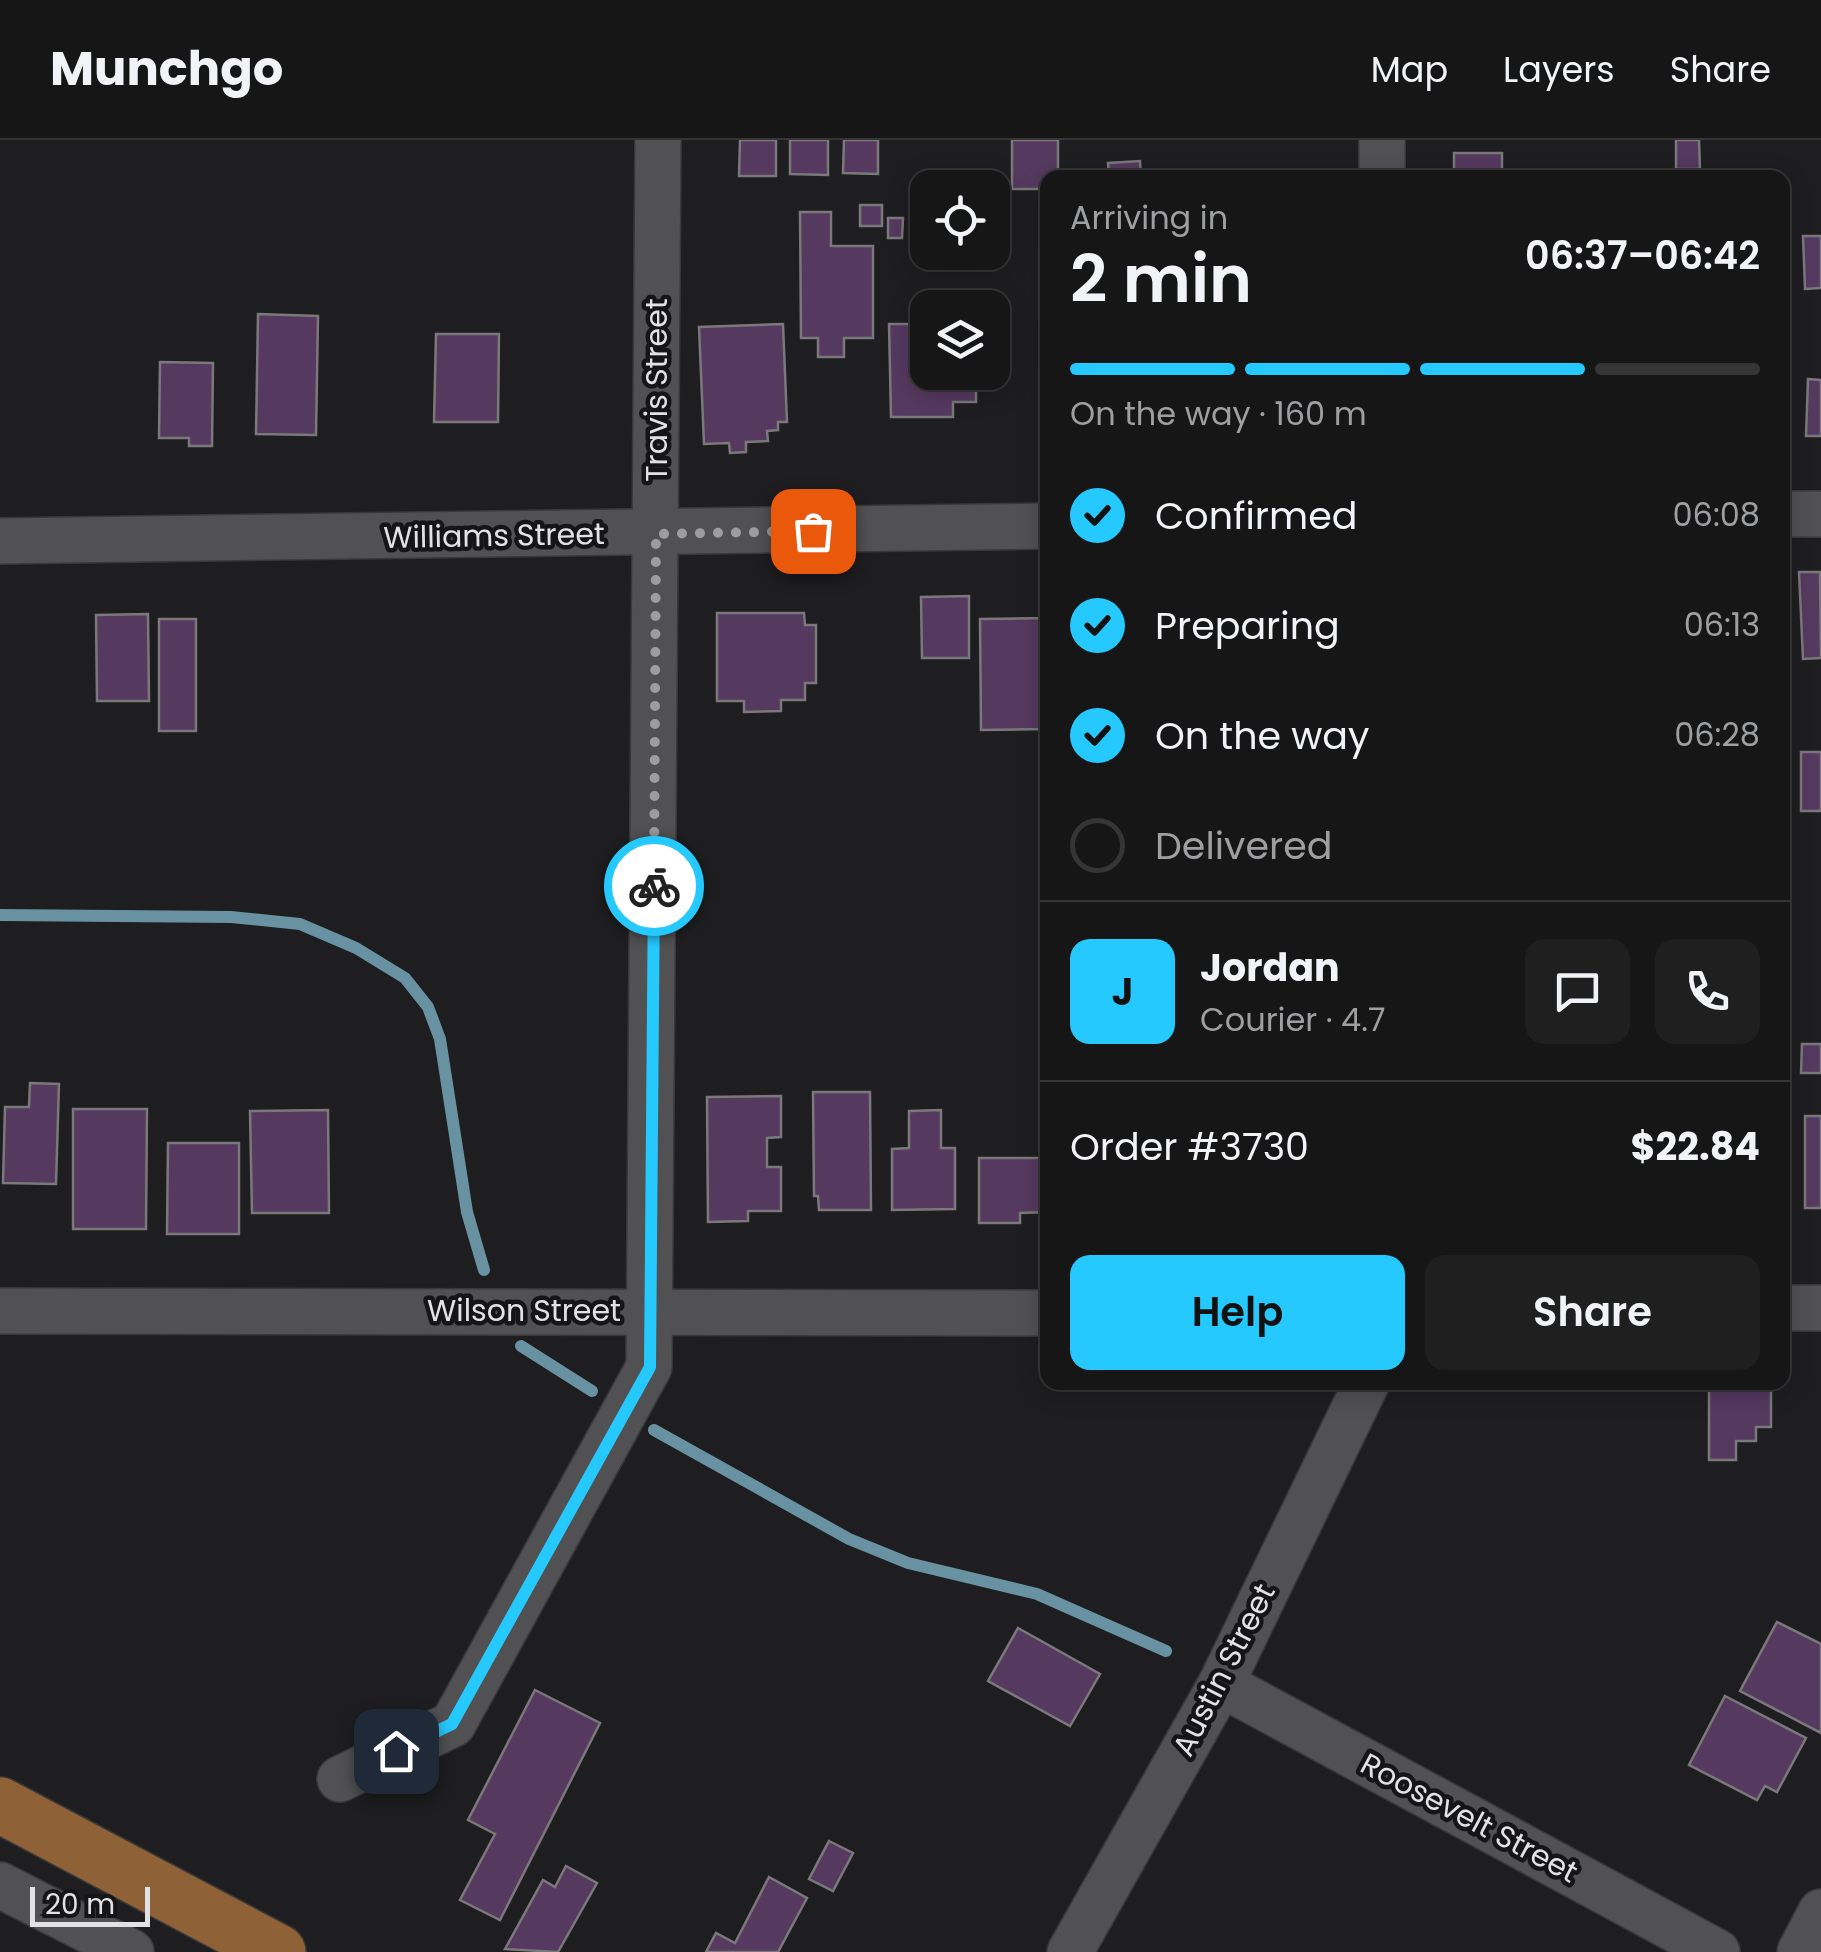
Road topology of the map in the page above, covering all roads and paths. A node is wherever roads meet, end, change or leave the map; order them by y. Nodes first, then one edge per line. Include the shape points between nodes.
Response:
1 (658, 140) edge
2 (1382, 140) edge
3 (1382, 170) edge
4 (1790, 514) edge
5 (1821, 514) edge
6 (1040, 526) edge
7 (656, 534) junction
8 (0, 541) edge
9 (1790, 1308) edge
10 (1821, 1308) edge
11 (0, 1312) edge
12 (652, 1312) junction
13 (1040, 1312) edge
14 (1363, 1390) edge
15 (1221, 1684) junction
16 (340, 1779) dead end
17 (0, 1806) edge
18 (0, 1885) edge
19 (1821, 1912) edge
20 (132, 1952) edge
21 (278, 1952) edge
22 (1070, 1952) edge
23 (1717, 1952) edge
24 (1800, 1952) edge

1 - 7 street, Travis Street
2 - 3 street
4 - 5 street
6 - 7 street, Williams Street
7 - 8 street, Williams Street
7 - 12 street, Travis Street
9 - 10 street
11 - 12 street, Wilson Street
12 - 13 street, Wilson Street
12 - 16 street, Travis Street via 650,1367 452,1724
14 - 15 street, Austin Street
15 - 22 street, Austin Street
15 - 23 street, Roosevelt Street
17 - 21 main road
18 - 20 street
19 - 24 street

